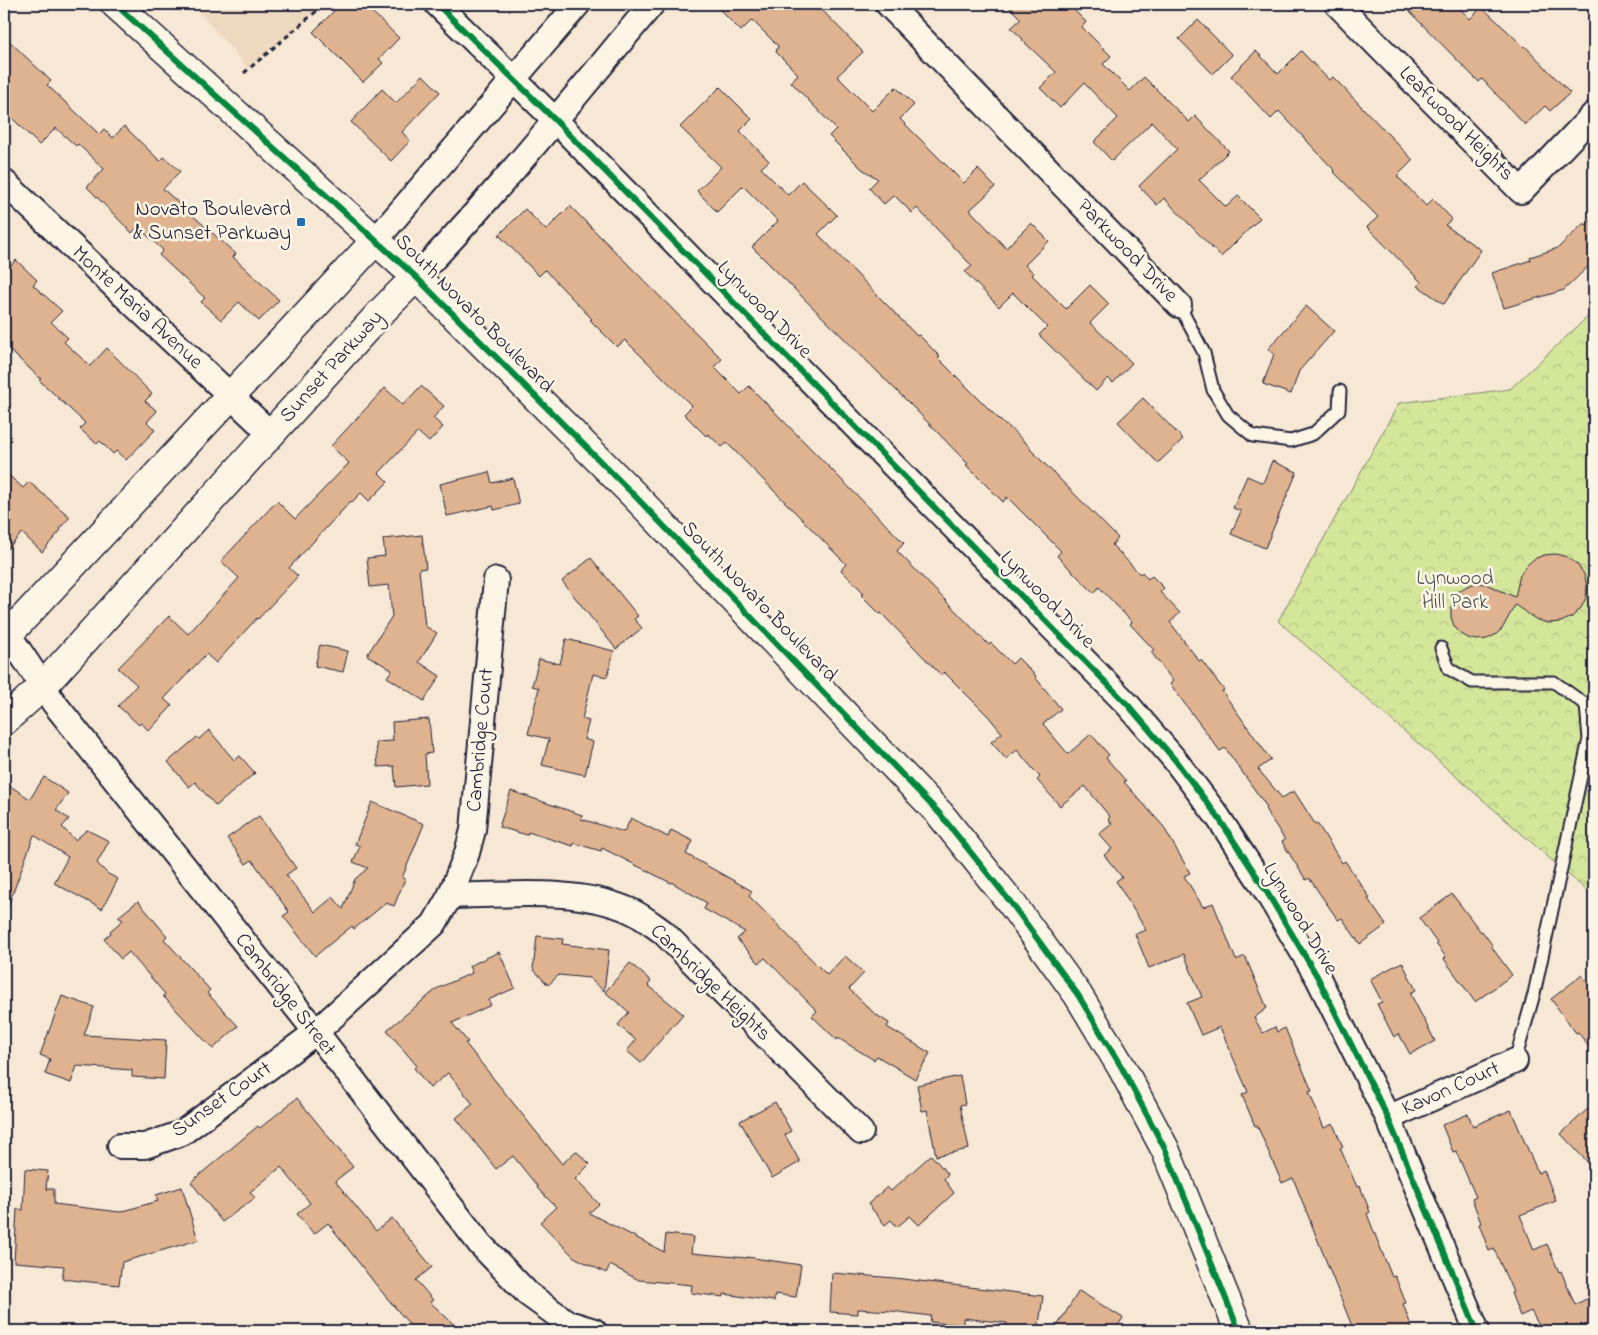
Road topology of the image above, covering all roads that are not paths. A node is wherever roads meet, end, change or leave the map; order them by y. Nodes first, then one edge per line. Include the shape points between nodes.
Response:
1 (115, 4) edge
2 (437, 4) edge
3 (578, 4) edge
4 (652, 4) edge
5 (888, 4) edge
6 (1337, 4) edge
7 (514, 80) junction
8 (1594, 114) edge
9 (556, 120) junction
10 (4, 182) edge
11 (376, 240) junction
12 (416, 277) junction
13 (1179, 305) joint
14 (1340, 391) dead end
15 (231, 396) junction
16 (271, 434) junction
17 (496, 580) dead end
18 (5, 634) edge
19 (1441, 648) dead end
20 (42, 686) junction
21 (4, 721) edge
22 (450, 896) junction
23 (316, 1032) junction
24 (1515, 1061) joint
25 (1388, 1118) junction
26 (860, 1132) dead end
27 (120, 1146) dead end
28 (594, 1331) edge
29 (1239, 1331) edge
30 (1477, 1331) edge

1 - 11 main road, South Novato Boulevard
2 - 7 street, Lynwood Drive
3 - 7 street
4 - 9 street, Sunset Parkway
5 - 13 street, Parkwood Drive
6 - 8 street, Leafwood Heights via 1521,190
7 - 9 street, Lynwood Drive
7 - 11 street
9 - 12 street, Sunset Parkway
9 - 25 street, Lynwood Drive via 1128,705 1175,760 1260,881 1307,960
10 - 15 street, Monte Maria Avenue
11 - 12 main road, South Novato Boulevard
11 - 15 main road
12 - 16 main road, Sunset Parkway
12 - 29 main road, South Novato Boulevard via 634,495 940,814 1012,904 1078,996 1122,1068 1165,1149
13 - 14 lane, Parkwood Drive via 1204,353 1213,390 1228,415 1253,436 1291,441 1312,434 1339,410
15 - 16 street, Monte Maria Avenue
15 - 18 main road
16 - 20 main road, Sunset Parkway
17 - 22 street, Cambridge Court via 473,830
18 - 20 street, Cambridge Street
19 - 24 lane via 1449,669 1472,682 1554,682 1586,705 1589,738 1534,994
20 - 21 main road, Sunset Parkway
20 - 23 street, Cambridge Street
22 - 23 street via 434,924
22 - 26 street, Cambridge Heights via 555,894 592,898 632,911 663,932
23 - 27 street, Sunset Court via 182,1133 145,1146
23 - 28 street, Cambridge Street via 480,1244 528,1294 568,1323
24 - 25 street, Kavon Court
25 - 30 street, Lynwood Drive

